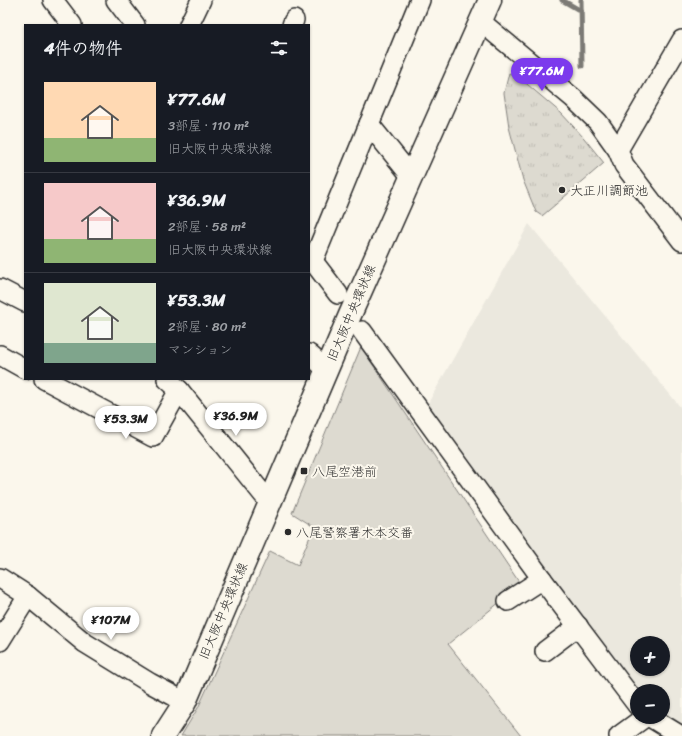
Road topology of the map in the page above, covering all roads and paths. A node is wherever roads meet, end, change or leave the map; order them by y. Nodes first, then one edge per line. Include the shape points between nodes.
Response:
1 (53, 0) edge
2 (116, 0) edge
3 (201, 0) edge
4 (420, 0) edge
5 (490, 0) edge
6 (480, 22) junction
7 (71, 24) edge
8 (134, 24) edge
9 (189, 24) edge
10 (682, 40) edge
11 (369, 124) junction
12 (618, 150) junction
13 (411, 176) junction
14 (680, 230) edge
15 (311, 259) edge
16 (0, 289) edge
17 (338, 294) dead end
18 (24, 301) edge
19 (362, 330) dead end
20 (0, 355) edge
21 (310, 355) edge
22 (24, 367) edge
23 (327, 370) junction
24 (46, 380) edge
25 (173, 385) edge
26 (270, 503) junction
27 (0, 578) edge
28 (542, 579) junction
29 (28, 596) junction
30 (508, 601) dead end
31 (578, 626) junction
32 (0, 641) edge
33 (545, 651) dead end
34 (630, 696) edge
35 (185, 702) junction
36 (635, 724) edge
37 (662, 724) edge
38 (163, 736) edge
39 (619, 736) edge
40 (682, 736) edge

1 - 7 street
2 - 8 street
3 - 9 street
4 - 11 street
5 - 6 main road, 旧大阪中央環状線
6 - 12 street via 573,98 598,122
6 - 13 main road, 旧大阪中央環状線
10 - 12 street
11 - 13 street
11 - 15 street
12 - 14 street via 624,165
13 - 23 main road, 旧大阪中央環状線
15 - 17 street
16 - 18 street
19 - 28 street
20 - 22 street
21 - 23 street
23 - 26 main road, 旧大阪中央環状線
24 - 25 street via 153,437
25 - 26 street
26 - 35 main road, 旧大阪中央環状線
27 - 29 street
28 - 30 street
28 - 31 street
29 - 32 street
29 - 35 street via 85,643
31 - 33 street
31 - 34 street
35 - 38 main road, 旧大阪中央環状線
36 - 39 street
37 - 40 street

